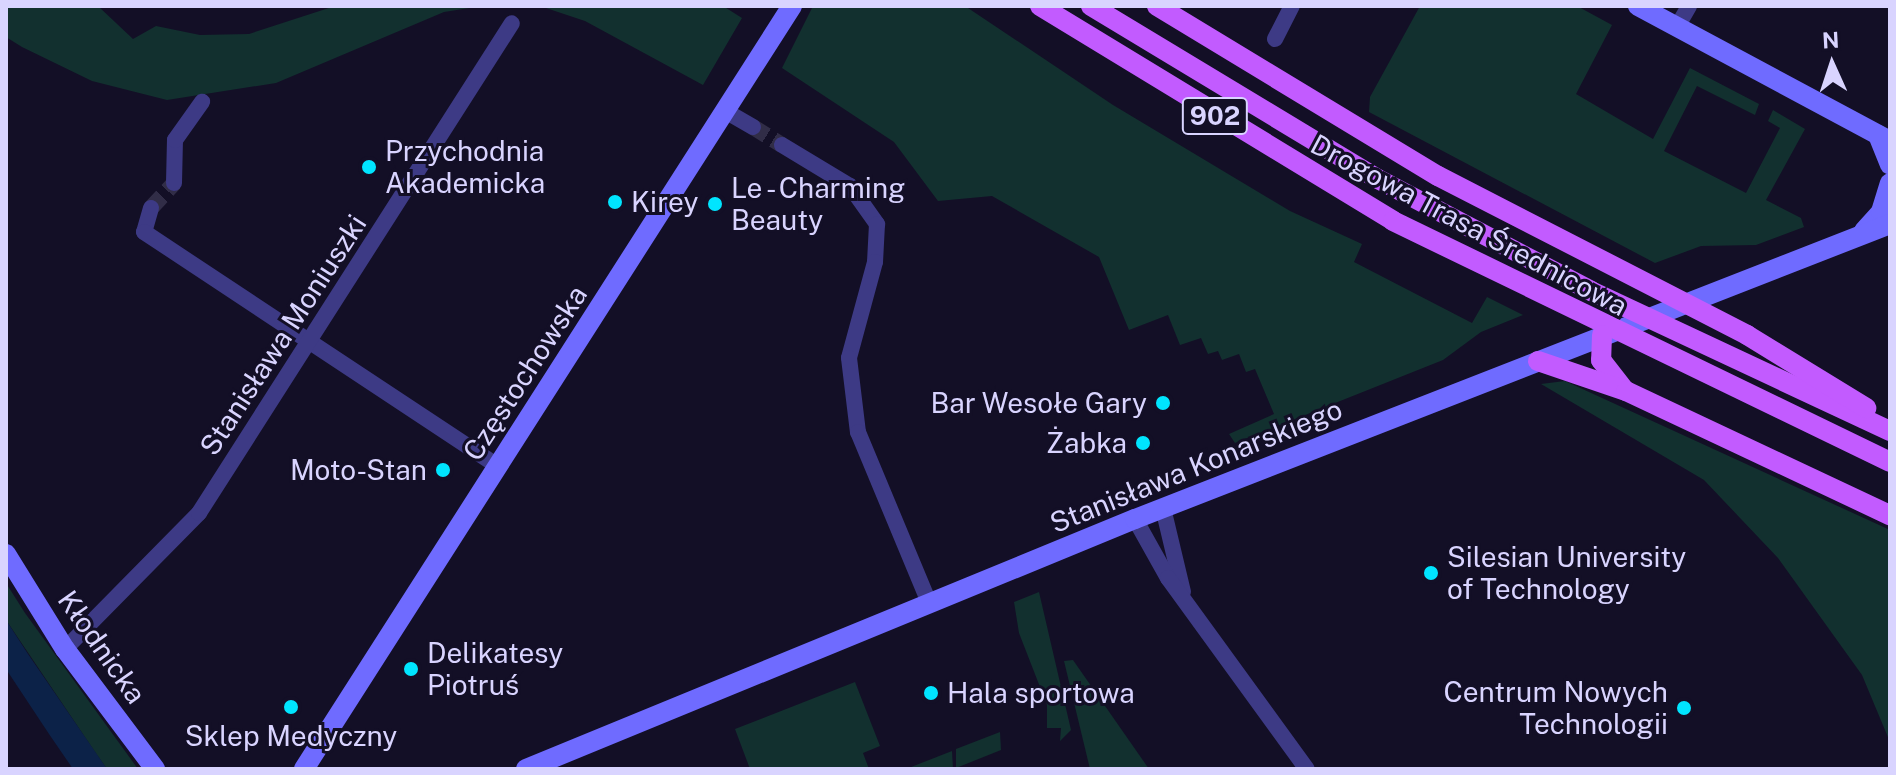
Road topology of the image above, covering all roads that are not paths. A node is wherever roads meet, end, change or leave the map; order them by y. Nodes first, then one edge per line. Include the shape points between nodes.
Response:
1 (792, 6) edge
2 (1040, 6) edge
3 (1091, 6) edge
4 (1157, 6) edge
5 (1292, 6) edge
6 (1638, 6) edge
7 (1689, 6) edge
8 (512, 23) dead end
9 (1677, 27) junction
10 (1275, 39) dead end
11 (202, 102) dead end
12 (727, 112) junction
13 (753, 127) tunnel mouth
14 (1884, 138) edge
15 (782, 145) tunnel mouth
16 (1890, 165) edge
17 (174, 183) tunnel mouth
18 (1890, 183) edge
19 (151, 208) dead end
20 (1890, 224) edge
21 (1857, 237) junction
22 (1602, 335) junction
23 (312, 343) junction
24 (1538, 361) junction
25 (1626, 391) junction
26 (1890, 422) edge
27 (1890, 431) edge
28 (1890, 462) edge
29 (498, 466) junction
30 (1163, 508) junction
31 (1890, 515) edge
32 (1135, 519) junction
33 (6, 554) edge
34 (1188, 604) junction
35 (930, 605) junction
36 (65, 649) junction
37 (315, 760) edge
38 (155, 769) edge
39 (304, 769) edge
40 (526, 769) edge
41 (1307, 769) edge

1 - 12 street, Częstochowska
2 - 28 main road, Drogowa Trasa Średnicowa / 902 via 1393,221
3 - 27 main road, Drogowa Trasa Średnicowa / 902 via 1376,178 1591,291
4 - 26 main road via 1438,176 1747,335
5 - 10 street
6 - 9 street
7 - 9 street
8 - 23 street, Stanisława Moniuszki
9 - 14 street
11 - 17 street via 175,140
12 - 13 street
12 - 29 street, Częstochowska
14 - 16 street
15 - 35 street via 850,186 877,224 875,262 849,358 858,432
18 - 21 street via 1881,212
19 - 23 street via 144,232
20 - 21 street, Stanisława Konarskiego
21 - 22 street, Stanisława Konarskiego
22 - 24 street, Stanisława Konarskiego
22 - 25 main road via 1601,360
23 - 29 street
23 - 36 street, Stanisława Moniuszki via 199,513
24 - 25 main road
24 - 30 street, Stanisława Konarskiego
25 - 31 main road
29 - 37 street, Częstochowska
30 - 32 street, Stanisława Konarskiego
30 - 34 street
32 - 34 street
32 - 35 street, Stanisława Konarskiego
33 - 36 street, Kłodnicka
34 - 41 street
35 - 40 street, Stanisława Konarskiego
36 - 38 street, Kłodnicka
37 - 39 street, Częstochowska

